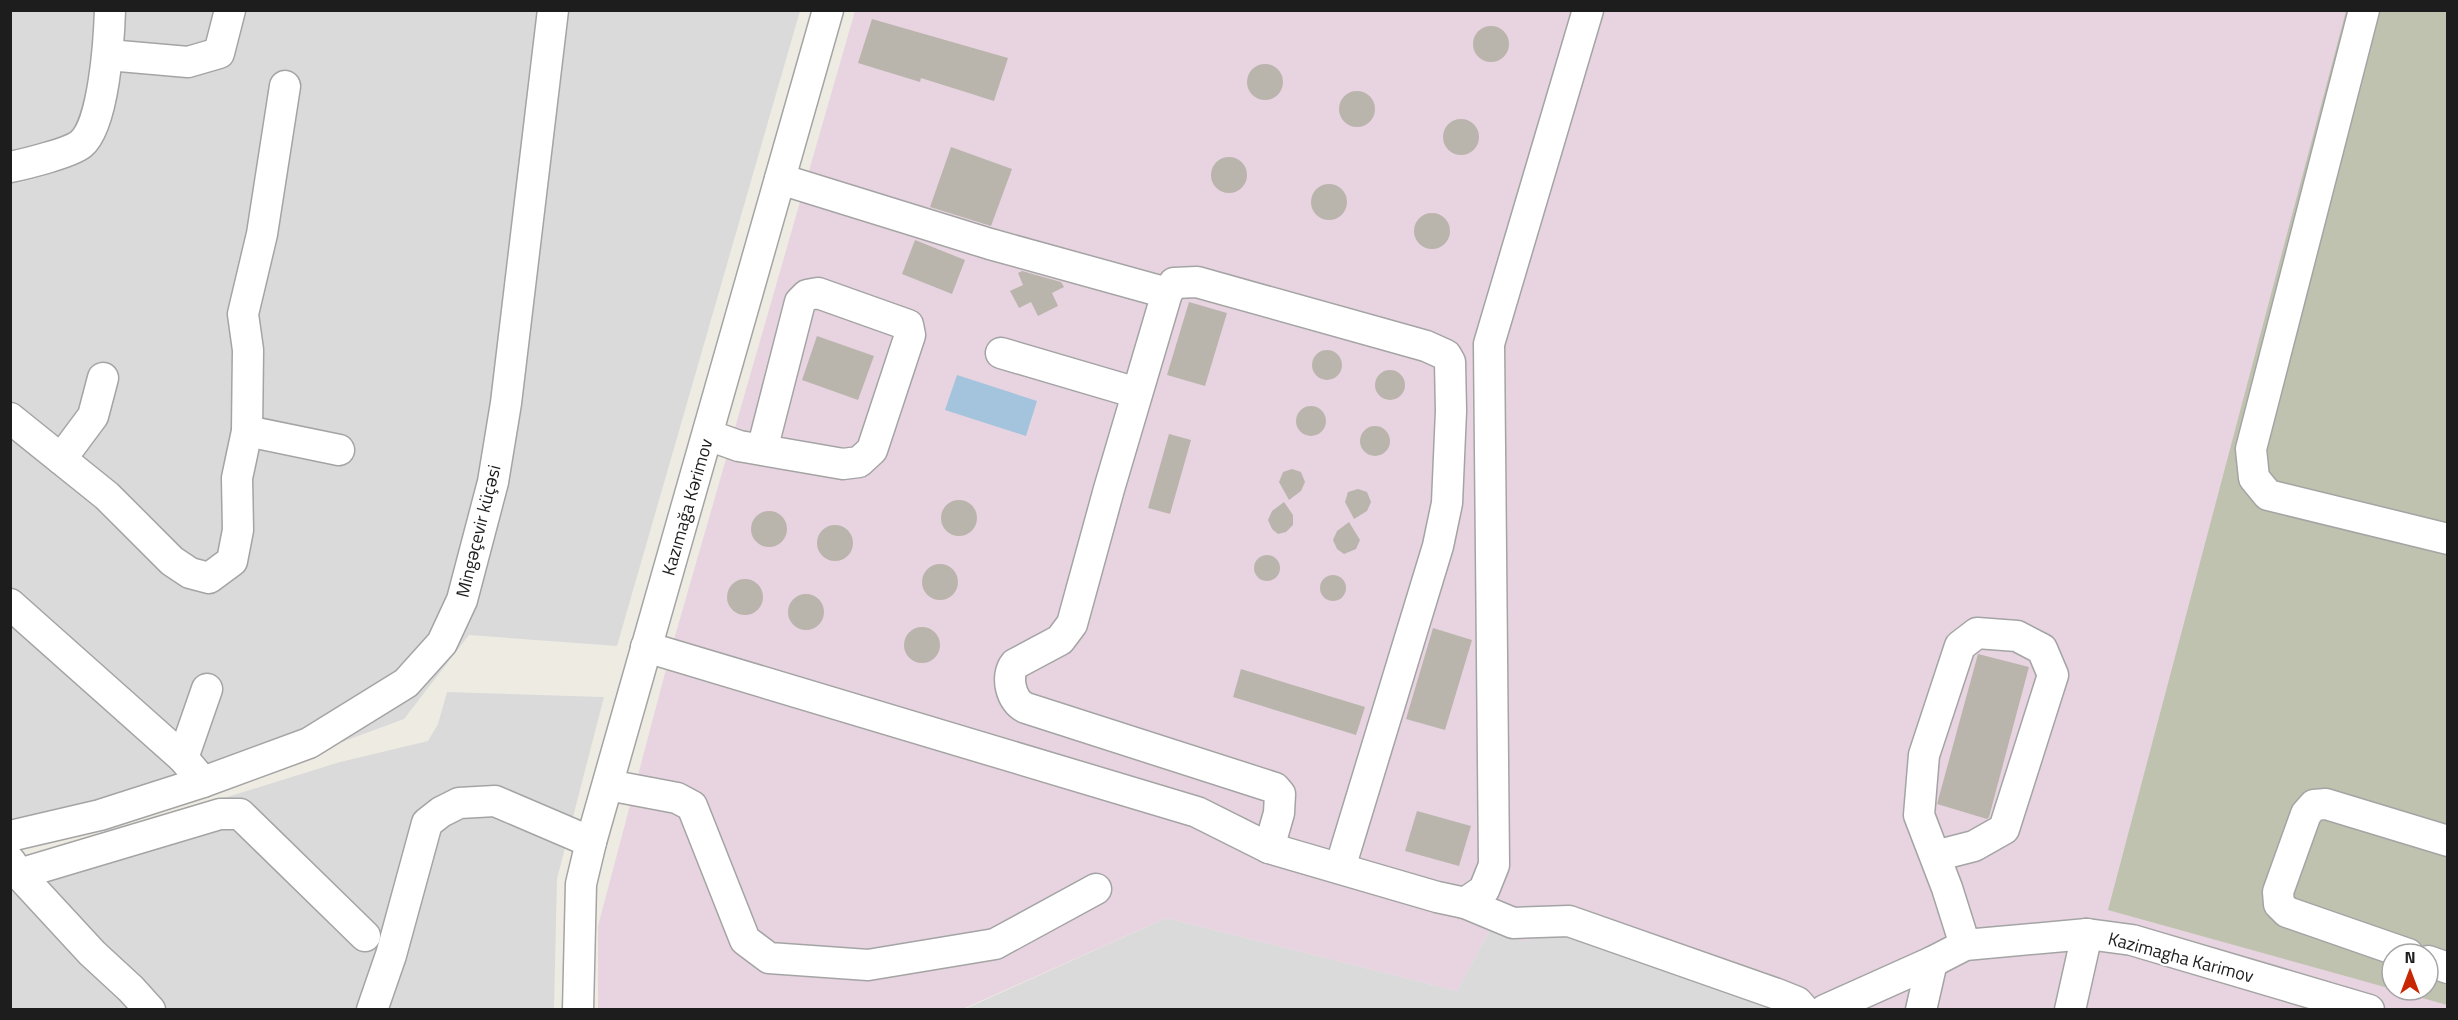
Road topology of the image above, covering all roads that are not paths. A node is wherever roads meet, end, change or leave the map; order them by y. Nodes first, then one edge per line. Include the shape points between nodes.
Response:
1 (110, 10) edge
2 (230, 10) edge
3 (553, 10) edge
4 (828, 10) edge
5 (1588, 10) edge
6 (2364, 10) edge
7 (108, 55) junction
8 (285, 86) dead end
9 (10, 167) edge
10 (780, 179) junction
11 (1167, 293) junction
12 (1001, 353) dead end
13 (103, 378) dead end
14 (1137, 393) junction
15 (10, 418) edge
16 (247, 431) junction
17 (708, 435) junction
18 (339, 450) dead end
19 (762, 450) junction
20 (61, 459) junction
21 (2448, 539) edge
22 (10, 604) edge
23 (646, 647) junction
24 (207, 689) dead end
25 (183, 758) junction
26 (203, 782) junction
27 (608, 785) junction
28 (2446, 835) edge
29 (10, 836) edge
30 (591, 842) junction
31 (1269, 848) junction
32 (1935, 856) junction
33 (15, 867) edge
34 (1340, 868) junction
35 (1096, 889) dead end
36 (1465, 903) junction
37 (2087, 934) junction
38 (365, 936) dead end
39 (2380, 944) edge
40 (1965, 945) junction
41 (1932, 962) junction
42 (133, 1003) edge
43 (1837, 1007) edge
44 (372, 1010) edge
45 (578, 1010) edge
46 (1804, 1010) edge
47 (1921, 1010) edge
48 (2070, 1010) edge
49 (2368, 1010) edge

1 - 7 street
2 - 7 street via 219,53 188,62
3 - 26 street, Mingəçevir küçəsi via 506,402 493,482 462,600 442,643 406,683 309,743
4 - 10 street, Kazımağa Kərimov
5 - 36 street via 1489,344 1494,865 1484,890
6 - 21 street via 2251,449 2254,478 2268,495
7 - 9 street via 92,132 80,145
8 - 16 street via 262,234 243,314 248,350
10 - 11 street via 990,244
10 - 17 street, Kazımağa Kərimov
11 - 14 street
11 - 34 street via 1174,283 1197,282 1426,346 1446,355 1450,363 1447,503 1438,546
12 - 14 street
13 - 20 street via 93,416
14 - 31 street via 1072,624 1060,640 1010,669 1014,698 1026,708 1275,788 1280,794 1279,813
15 - 20 street
16 - 18 street
16 - 20 street via 237,478 238,530 232,561 209,578 190,573 172,561 107,496
17 - 19 street
17 - 23 street, Kazımağa Kərimov
19 - 19 street via 843,464 859,462 872,450 910,335 908,324 818,293 807,295 800,302
22 - 25 street
23 - 27 street, Kazımağa Kərimov
23 - 31 street via 1197,812
24 - 25 street
25 - 26 street
26 - 29 street, Mingəçevir küçəsi via 100,815
27 - 30 street, Kazımağa Kərimov
27 - 35 street via 677,798 692,806 745,940 769,958 868,966 995,944
28 - 39 street via 2326,804 2314,805 2306,814 2278,892 2279,904 2286,912
30 - 44 street via 495,801 459,803 441,812 427,823
30 - 45 street, Kazımağa Kərimov via 581,884
31 - 34 street
32 - 32 street via 1919,815 1924,754 1960,646 1977,633 2017,636 2042,649 2053,675 2004,830 1974,846
32 - 40 street
33 - 38 street via 220,814 240,814
33 - 42 street
34 - 36 street
36 - 46 street via 1513,923 1569,921 1778,994 1797,1002
37 - 40 street, Kazimagha Karimov
37 - 48 street
37 - 49 street, Kazimagha Karimov via 2132,940
40 - 41 street, Kazimagha Karimov
41 - 43 street, Kazimagha Karimov
41 - 47 street

